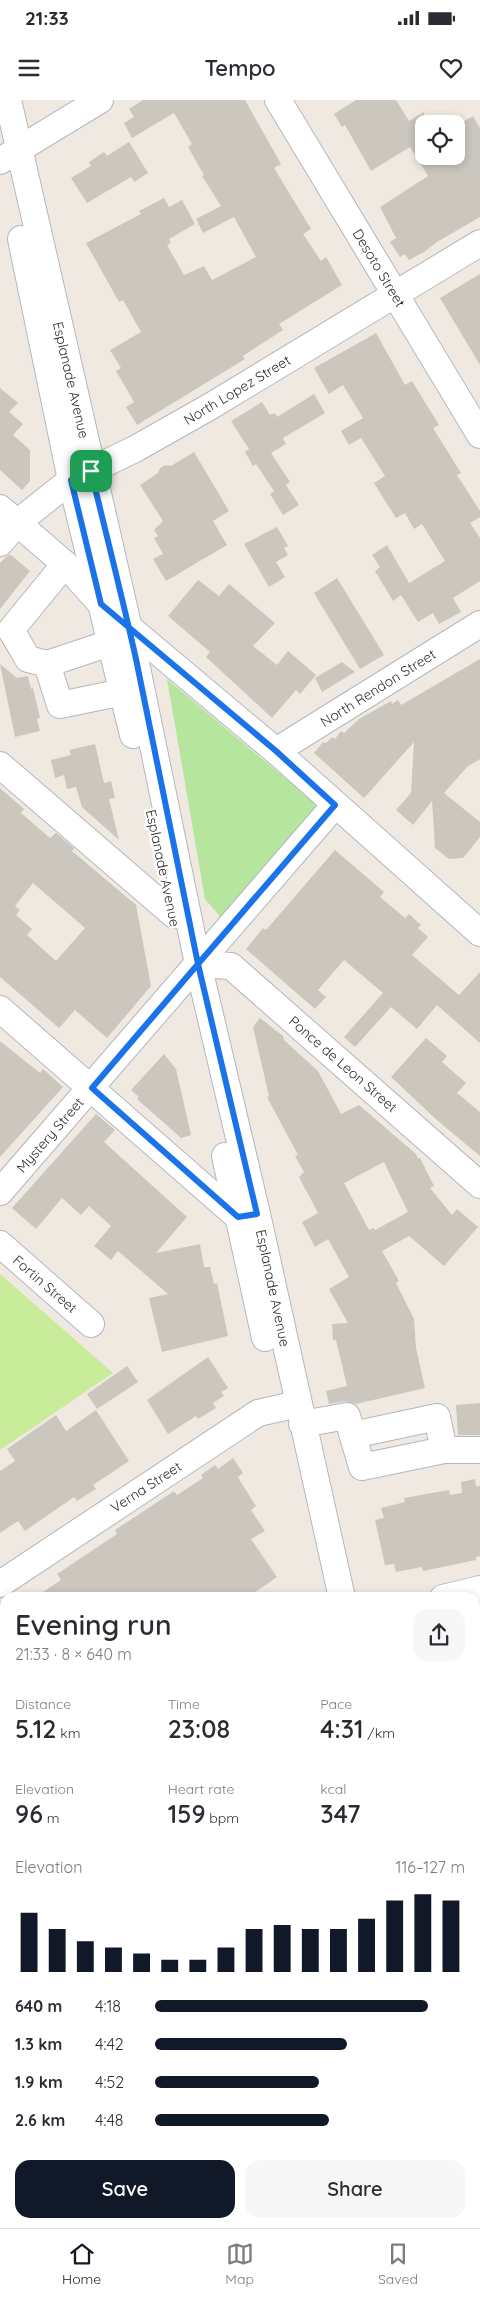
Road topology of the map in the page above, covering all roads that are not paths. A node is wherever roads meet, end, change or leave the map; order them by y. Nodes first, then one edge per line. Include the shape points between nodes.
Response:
1 (8, 100) edge
2 (100, 100) edge
3 (278, 100) edge
4 (6, 152) edge
5 (480, 243) edge
6 (395, 294) junction
7 (480, 435) edge
8 (81, 476) junction
9 (9, 515) edge
10 (0, 543) edge
11 (64, 564) junction
12 (101, 604) junction
13 (480, 624) edge
14 (119, 636) junction
15 (47, 664) junction
16 (123, 692) junction
17 (276, 751) junction
18 (0, 765) edge
19 (335, 805) junction
20 (174, 915) junction
21 (480, 933) edge
22 (192, 971) junction
23 (0, 1008) edge
24 (92, 1088) junction
25 (480, 1185) edge
26 (0, 1192) edge
27 (248, 1215) junction
28 (0, 1244) edge
29 (91, 1324) dead end
30 (293, 1412) junction
31 (480, 1450) edge
32 (0, 1584) edge
33 (480, 1589) edge
34 (324, 1592) edge
35 (340, 1592) edge
36 (468, 1592) edge

1 - 4 street, Esplanade Avenue
2 - 4 street
3 - 6 street, Desoto Street
4 - 8 street, Esplanade Avenue
5 - 6 street, North Lopez Street
6 - 7 street, Desoto Street
6 - 8 street, North Lopez Street via 210,406
8 - 9 street, North Lopez Street
8 - 12 street, Esplanade Avenue
8 - 14 street, Esplanade Avenue
9 - 10 street, North Lopez Street
9 - 11 street
11 - 12 street
11 - 15 street via 11,630 28,659
12 - 14 street
13 - 17 street, North Rendon Street
14 - 15 street
14 - 16 street, Esplanade Avenue
14 - 17 street
14 - 22 street, Esplanade Avenue
15 - 16 street via 60,705
16 - 20 street, Esplanade Avenue
17 - 19 street
18 - 20 street
19 - 21 street
19 - 22 street, Mystery Street
20 - 22 street, Esplanade Avenue
22 - 24 street, Mystery Street
22 - 25 street, Ponce de Leon Street via 231,966
22 - 27 street, Esplanade Avenue
23 - 24 street
24 - 26 street, Mystery Street
24 - 27 street
27 - 30 street, Esplanade Avenue
28 - 29 street, Fortin Street
30 - 31 street, Verna Street via 347,1416 362,1467 444,1450
30 - 32 street, Verna Street via 258,1413
30 - 34 street, Esplanade Avenue
30 - 35 street, Esplanade Avenue
33 - 36 street

